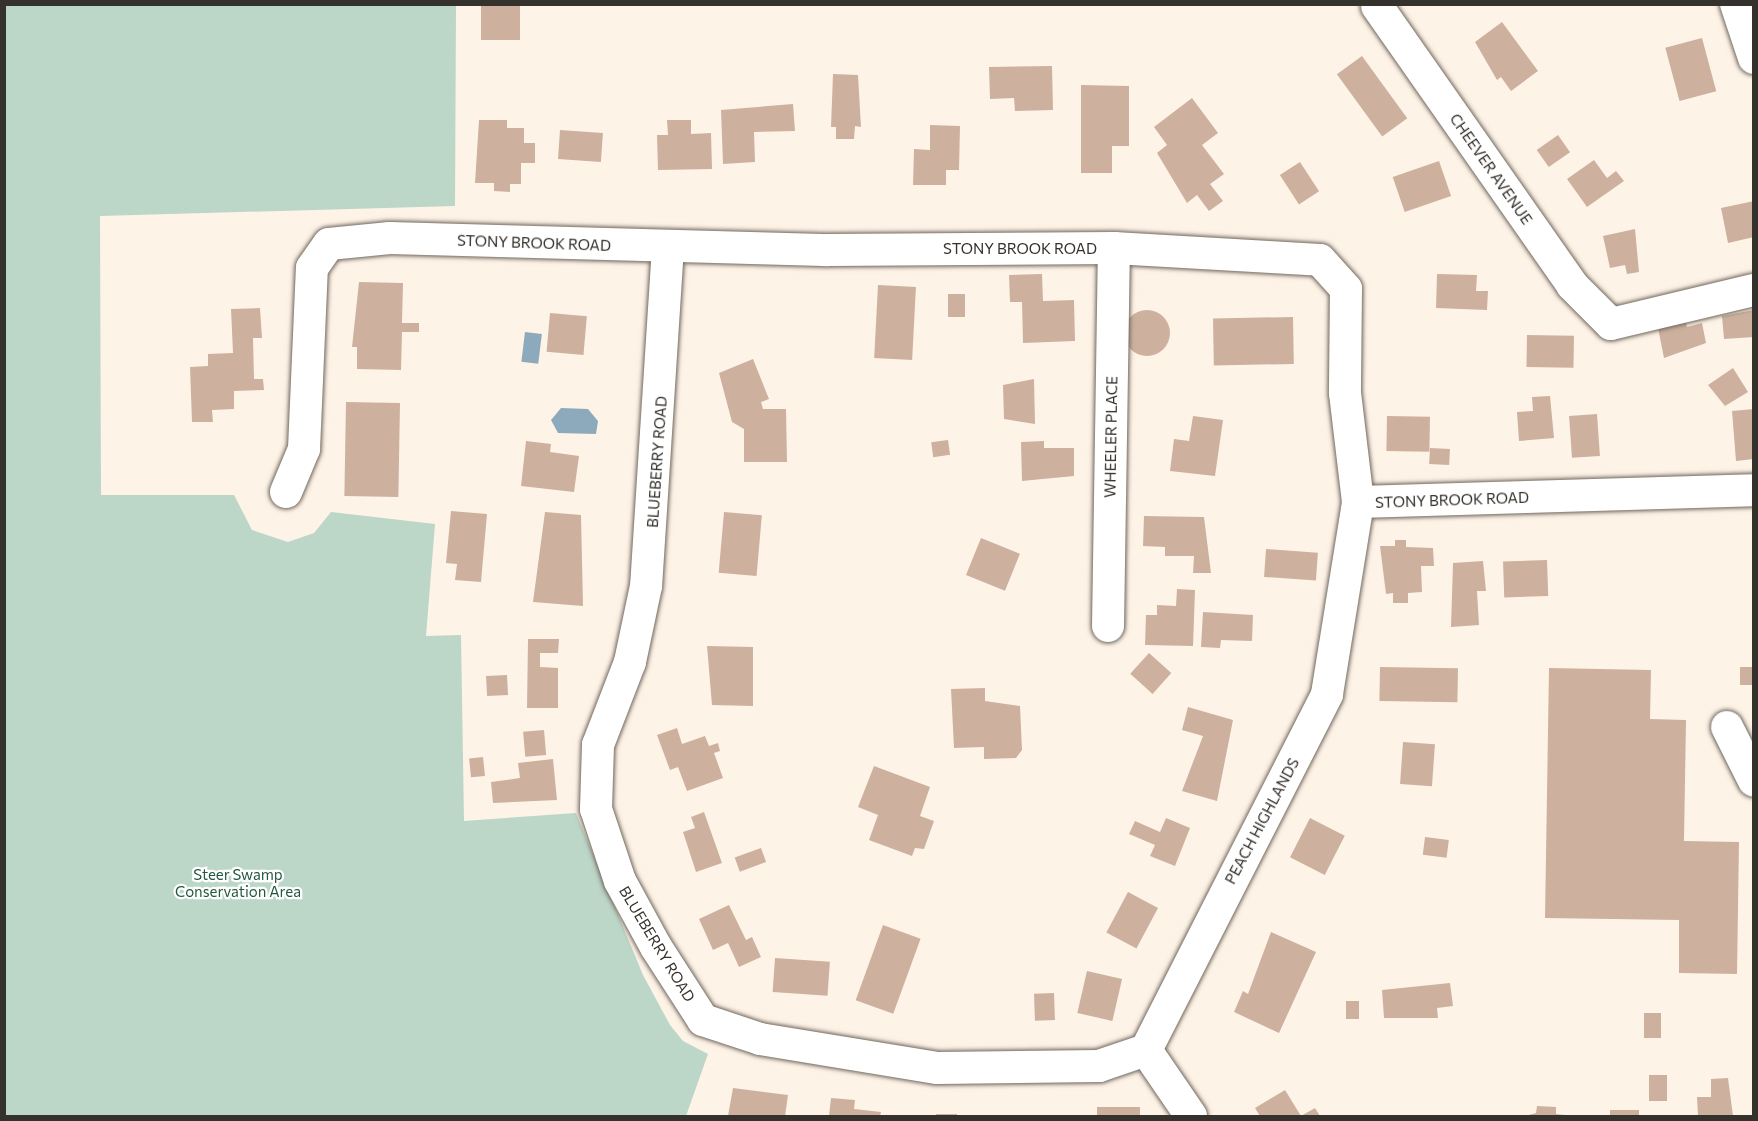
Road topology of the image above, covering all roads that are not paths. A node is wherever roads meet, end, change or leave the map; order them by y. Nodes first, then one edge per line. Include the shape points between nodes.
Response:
1 (1736, 4) edge
2 (1377, 6) edge
3 (1754, 58) edge
4 (668, 247) junction
5 (1114, 248) junction
6 (1754, 290) edge
7 (1754, 490) edge
8 (286, 492) dead end
9 (1358, 502) junction
10 (1108, 626) dead end
11 (1727, 728) dead end
12 (1754, 780) edge
13 (1146, 1050) junction
14 (1191, 1116) edge

1 - 3 street
2 - 6 street, CHEEVER AVENUE via 1572,285 1614,323
4 - 5 street, STONY BROOK ROAD
4 - 8 street, STONY BROOK ROAD via 390,238 329,244 312,268 304,449
4 - 13 street, BLUEBERRY ROAD via 646,586 630,662 598,745 596,808 620,881 656,947 703,1020 760,1039 938,1068 1099,1066
5 - 9 street, STONY BROOK ROAD via 1320,260 1346,289 1345,393
5 - 10 street, WHEELER PLACE
7 - 9 street, STONY BROOK ROAD
9 - 13 street, PEACH HIGHLANDS via 1327,694
11 - 12 street
13 - 14 street

